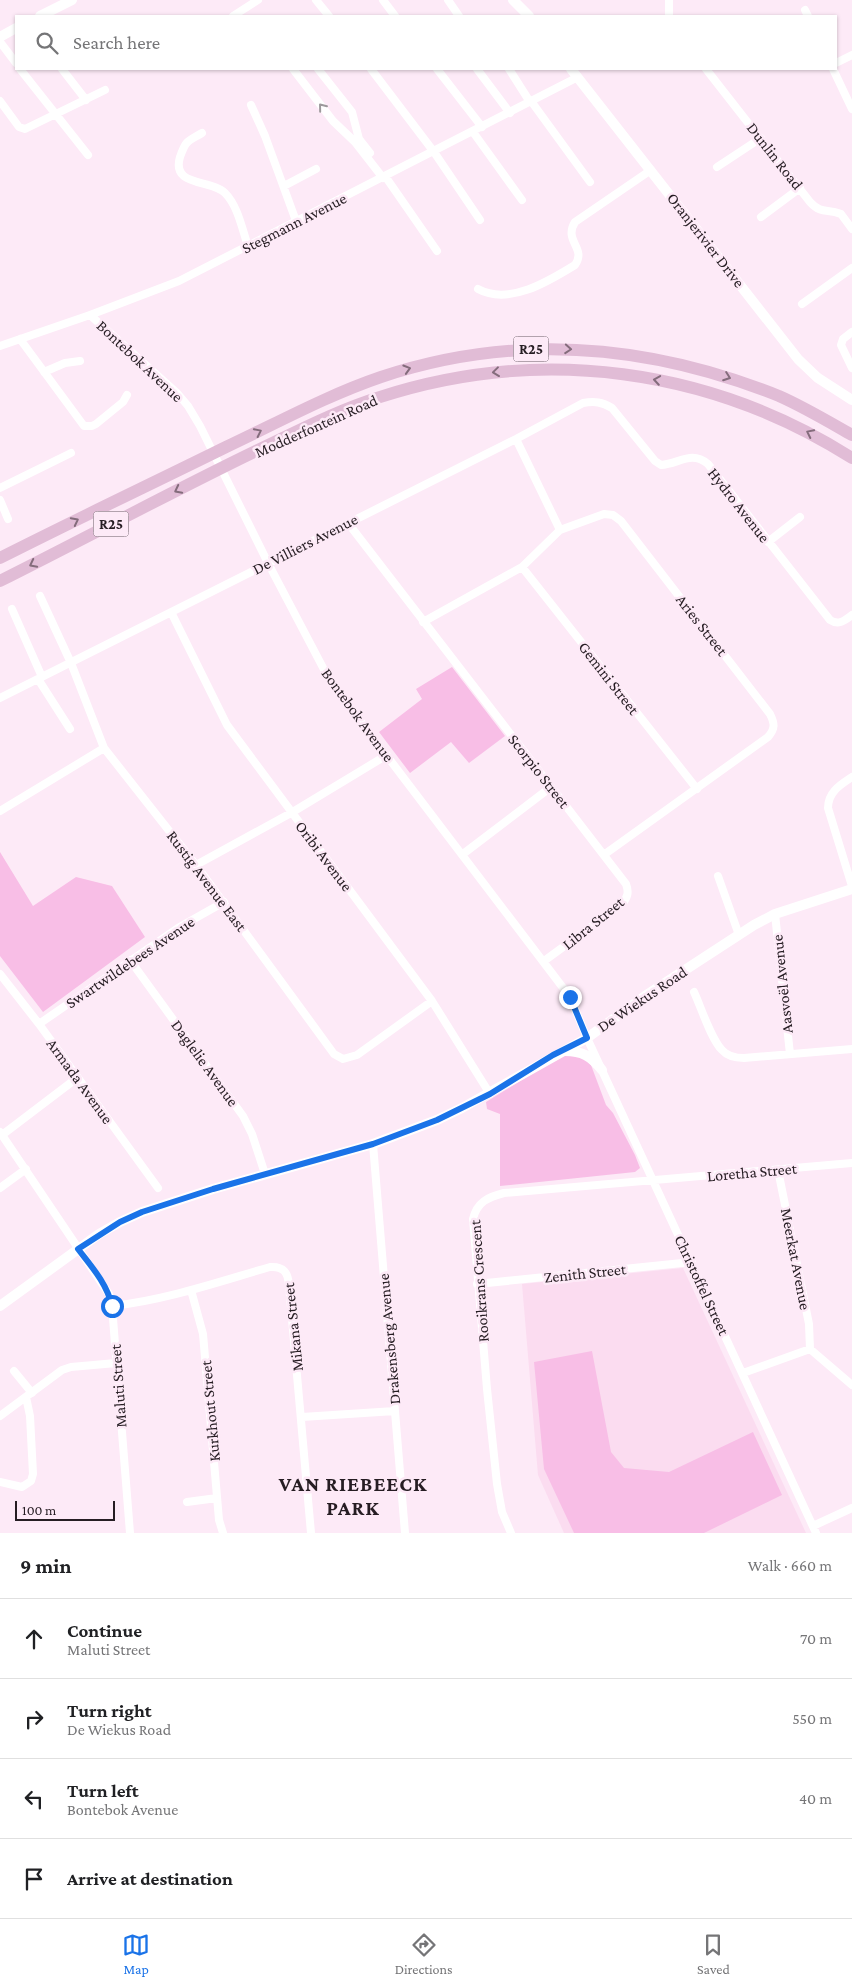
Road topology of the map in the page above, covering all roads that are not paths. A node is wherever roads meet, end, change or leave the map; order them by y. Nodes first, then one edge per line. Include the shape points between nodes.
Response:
1 (72, 0) edge
2 (316, 0) edge
3 (383, 0) edge
4 (448, 0) edge
5 (513, 0) edge
6 (519, 0) edge
7 (669, 0) edge
8 (252, 1) edge
9 (42, 15) edge
10 (234, 15) edge
11 (328, 15) edge
12 (395, 15) edge
13 (458, 15) edge
14 (528, 15) edge
15 (669, 15) edge
16 (15, 29) edge
17 (0, 37) edge
18 (0, 42) edge
19 (852, 55) edge
20 (15, 62) edge
21 (837, 62) edge
22 (21, 70) edge
23 (63, 70) edge
24 (294, 70) edge
25 (319, 70) edge
26 (372, 70) edge
27 (438, 70) edge
28 (478, 70) edge
29 (509, 70) edge
30 (707, 70) edge
31 (833, 70) edge
32 (574, 73) edge
33 (104, 90) dead end
34 (86, 100) junction
35 (0, 101) edge
36 (531, 102) junction
37 (251, 105) dead end
38 (852, 110) edge
39 (510, 113) junction
40 (56, 116) junction
41 (482, 127) junction
42 (473, 132) junction
43 (202, 133) dead end
44 (761, 138) junction
45 (434, 152) junction
46 (88, 155) dead end
47 (717, 167) dead end
48 (316, 169) dead end
49 (650, 170) junction
50 (385, 176) junction
51 (590, 182) dead end
52 (284, 186) junction
53 (800, 188) junction
54 (522, 200) dead end
55 (761, 217) dead end
56 (480, 220) dead end
57 (296, 222) junction
58 (852, 229) edge
59 (248, 246) junction
60 (437, 251) dead end
61 (852, 268) edge
62 (478, 289) dead end
63 (802, 304) dead end
64 (90, 315) junction
65 (852, 332) edge
66 (20, 339) junction
67 (0, 346) edge
68 (80, 362) dead end
69 (852, 368) edge
70 (44, 372) junction
71 (127, 395) dead end
72 (852, 400) edge
73 (612, 408) joint
74 (852, 435) edge
75 (516, 439) junction
76 (72, 453) dead end
77 (214, 454) junction
78 (852, 458) edge
79 (221, 468) junction
80 (0, 488) edge
81 (0, 500) edge
82 (800, 517) dead end
83 (8, 519) dead end
84 (348, 523) junction
85 (560, 530) junction
86 (768, 542) junction
87 (0, 558) edge
88 (268, 563) junction
89 (522, 567) junction
90 (0, 581) edge
91 (40, 596) dead end
92 (12, 609) dead end
93 (171, 612) junction
94 (852, 614) edge
95 (423, 622) junction
96 (71, 663) junction
97 (40, 678) junction
98 (0, 698) edge
99 (70, 729) dead end
100 (104, 748) junction
101 (387, 755) junction
102 (852, 777) edge
103 (552, 787) junction
104 (697, 789) junction
105 (0, 811) edge
106 (291, 813) junction
107 (463, 854) junction
108 (605, 854) junction
109 (196, 865) junction
110 (718, 876) dead end
111 (852, 888) edge
112 (224, 902) junction
113 (774, 914) junction
114 (738, 935) junction
115 (130, 960) junction
116 (544, 961) junction
117 (0, 974) edge
118 (694, 992) dead end
119 (432, 1001) junction
120 (39, 1024) junction
121 (587, 1038) junction
122 (852, 1049) edge
123 (562, 1050) junction
124 (790, 1054) junction
125 (602, 1070) junction
126 (77, 1078) junction
127 (490, 1094) junction
128 (1, 1134) edge
129 (373, 1144) junction
130 (852, 1163) edge
131 (26, 1169) junction
132 (778, 1170) junction
133 (265, 1174) junction
134 (652, 1180) junction
135 (0, 1188) edge
136 (158, 1188) dead end
137 (78, 1249) junction
138 (692, 1262) junction
139 (477, 1284) junction
140 (191, 1290) junction
141 (0, 1306) edge
142 (112, 1306) junction
143 (810, 1349) junction
144 (116, 1363) junction
145 (14, 1371) dead end
146 (742, 1373) junction
147 (852, 1385) edge
148 (29, 1395) junction
149 (394, 1411) junction
150 (0, 1416) edge
151 (302, 1417) junction
152 (0, 1482) edge
153 (217, 1498) junction
154 (187, 1502) dead end
155 (852, 1508) edge
156 (815, 1529) edge
157 (130, 1533) edge
158 (224, 1533) edge
159 (311, 1533) edge
160 (405, 1533) edge
161 (511, 1533) edge

1 - 9 street
2 - 11 street
3 - 12 street
4 - 13 street
5 - 14 street
6 - 14 street
7 - 15 street
8 - 10 street
16 - 17 street
18 - 20 street
19 - 21 street
22 - 40 street
23 - 34 street
50 -> 24 street via 333,121
25 - 50 street via 344,101 355,121 359,139
26 - 45 street
27 - 41 street
28 - 39 street
29 - 36 street
30 - 44 street, Dunlin Road
31 - 38 street
32 - 36 street, Stegmann Avenue
32 - 49 street, Oranjerivier Drive
33 - 34 street
34 - 40 street
35 - 40 street via 20,129 28,129
36 - 39 street, Stegmann Avenue
36 - 51 street
37 - 52 street
39 - 41 street, Stegmann Avenue
40 - 46 street
41 - 42 street, Stegmann Avenue
42 - 45 street, Stegmann Avenue
42 - 54 street
43 - 59 street via 182,147 180,173 187,179 224,192 234,206
44 - 47 street
44 - 53 street, Dunlin Road
45 - 50 street, Stegmann Avenue
45 - 56 street
48 - 52 street
49 - 62 street via 575,222 571,234 580,253 575,265 520,292 491,294
49 - 72 street, Oranjerivier Drive via 798,359 818,378
50 - 57 street, Stegmann Avenue
50 - 60 street
52 - 57 street
53 - 55 street
53 - 58 street, Dunlin Road via 816,208 841,214
57 - 59 street, Stegmann Avenue
59 - 64 street, Stegmann Avenue via 179,281
61 - 63 street
64 - 66 street, Stegmann Avenue
64 - 77 street, Bontebok Avenue via 182,399
65 - 69 street via 841,345
66 - 67 street, Stegmann Avenue
66 - 70 street
68 - 70 street via 65,363
70 - 71 street via 87,427 101,420
73 - 75 street, De Villiers Avenue via 598,402 584,403
73 - 86 street, Hydro Avenue via 661,465 694,457 708,464
77 -> 74 main road, Modderfontein Road / R25 via 337,394 380,378 468,355 522,349 612,352 668,360 719,374 781,397
75 - 84 street, De Villiers Avenue
75 - 85 street
76 - 80 street
77 - 79 street, Bontebok Avenue
87 -> 77 main road, Modderfontein Road / R25
78 -> 79 main road, Modderfontein Road / R25 via 782,419 703,390 612,372 548,369 469,376 381,397 337,413
79 - 88 street, Bontebok Avenue
79 -> 90 main road, Modderfontein Road / R25
81 - 83 street
82 - 86 street
84 - 88 street, De Villiers Avenue
84 - 95 street, Scorpio Street
85 - 89 street
85 - 104 street, Aries Street via 604,514 612,515 621,522 770,714 775,726 768,738
86 - 94 street, Hydro Avenue via 830,620 842,622
88 - 93 street, De Villiers Avenue
88 - 101 street, Bontebok Avenue via 330,681
89 - 95 street
89 - 104 street, Gemini Street
91 - 96 street, Rustig Avenue East
92 - 97 street
93 - 96 street, De Villiers Avenue
93 - 106 street, Oribi Avenue via 227,725
95 - 103 street, Scorpio Street
96 - 97 street, De Villiers Avenue
96 - 100 street, Rustig Avenue East
97 - 98 street, De Villiers Avenue
97 - 99 street
100 - 105 street
100 - 109 street, Rustig Avenue East
101 - 106 street
101 - 107 street, Bontebok Avenue
102 - 111 street via 828,800
103 - 107 street
103 - 108 street, Scorpio Street
104 - 108 street
106 - 109 street
106 - 119 street, Oribi Avenue
107 - 116 street, Bontebok Avenue
108 - 116 street, Libra Street via 626,884 627,898
109 - 112 street, Rustig Avenue East
110 - 114 street
111 - 113 street, De Wiekus Road
112 - 115 street, Swartwildebees Avenue
112 - 119 street, Rustig Avenue East via 338,1057 347,1059 357,1055
113 - 114 street, De Wiekus Road
113 - 124 street, Aasvoël Avenue
114 - 121 street, De Wiekus Road
115 - 120 street, Swartwildebees Avenue
115 - 133 street, Daglelie Avenue via 243,1116
116 - 121 street, Bontebok Avenue via 570,997
117 - 120 street, Armada Avenue
118 - 124 street via 717,1043 729,1056
119 - 127 street, Oribi Avenue
120 - 126 street, Armada Avenue
121 - 123 street, De Wiekus Road
121 - 125 street, Christoffel Street
122 - 124 street
123 - 125 street via 588,1055
123 - 127 street, De Wiekus Road
125 - 134 street, Christoffel Street
126 - 128 street
126 - 136 street, Armada Avenue
127 - 129 street, De Wiekus Road via 437,1120
128 - 131 street, Maluti Street
129 - 133 street, De Wiekus Road
129 - 149 street, Drakensberg Avenue
130 - 132 street, Loretha Street
131 - 135 street
131 - 137 street, Maluti Street
132 - 134 street, Loretha Street
132 - 143 street, Meerkat Avenue via 809,1324
133 - 137 street, De Wiekus Road via 142,1212
134 - 138 street, Christoffel Street
134 - 139 street, Rooikrans Crescent via 489,1197 475,1210 473,1219
137 - 141 street, De Wiekus Road
137 - 142 street, Maluti Street via 102,1281
138 - 139 street, Zenith Street
138 - 146 street, Christoffel Street
139 - 161 street, Rooikrans Crescent via 497,1484 502,1512
140 - 142 street, Mikana Street
140 - 151 street, Mikana Street via 270,1267 277,1266 285,1271
140 - 153 street, Kurkhout Street via 203,1334
142 - 144 street, Maluti Street
143 - 146 street
143 - 147 street
144 - 148 street via 62,1370
144 - 157 street, Maluti Street
145 - 148 street
146 - 156 street, Christoffel Street
148 - 150 street
148 - 152 street via 34,1474 31,1481 22,1487
149 - 151 street
149 - 160 street, Drakensberg Avenue
151 - 159 street, Mikana Street
153 - 154 street
153 - 158 street, Kurkhout Street
155 - 156 street

